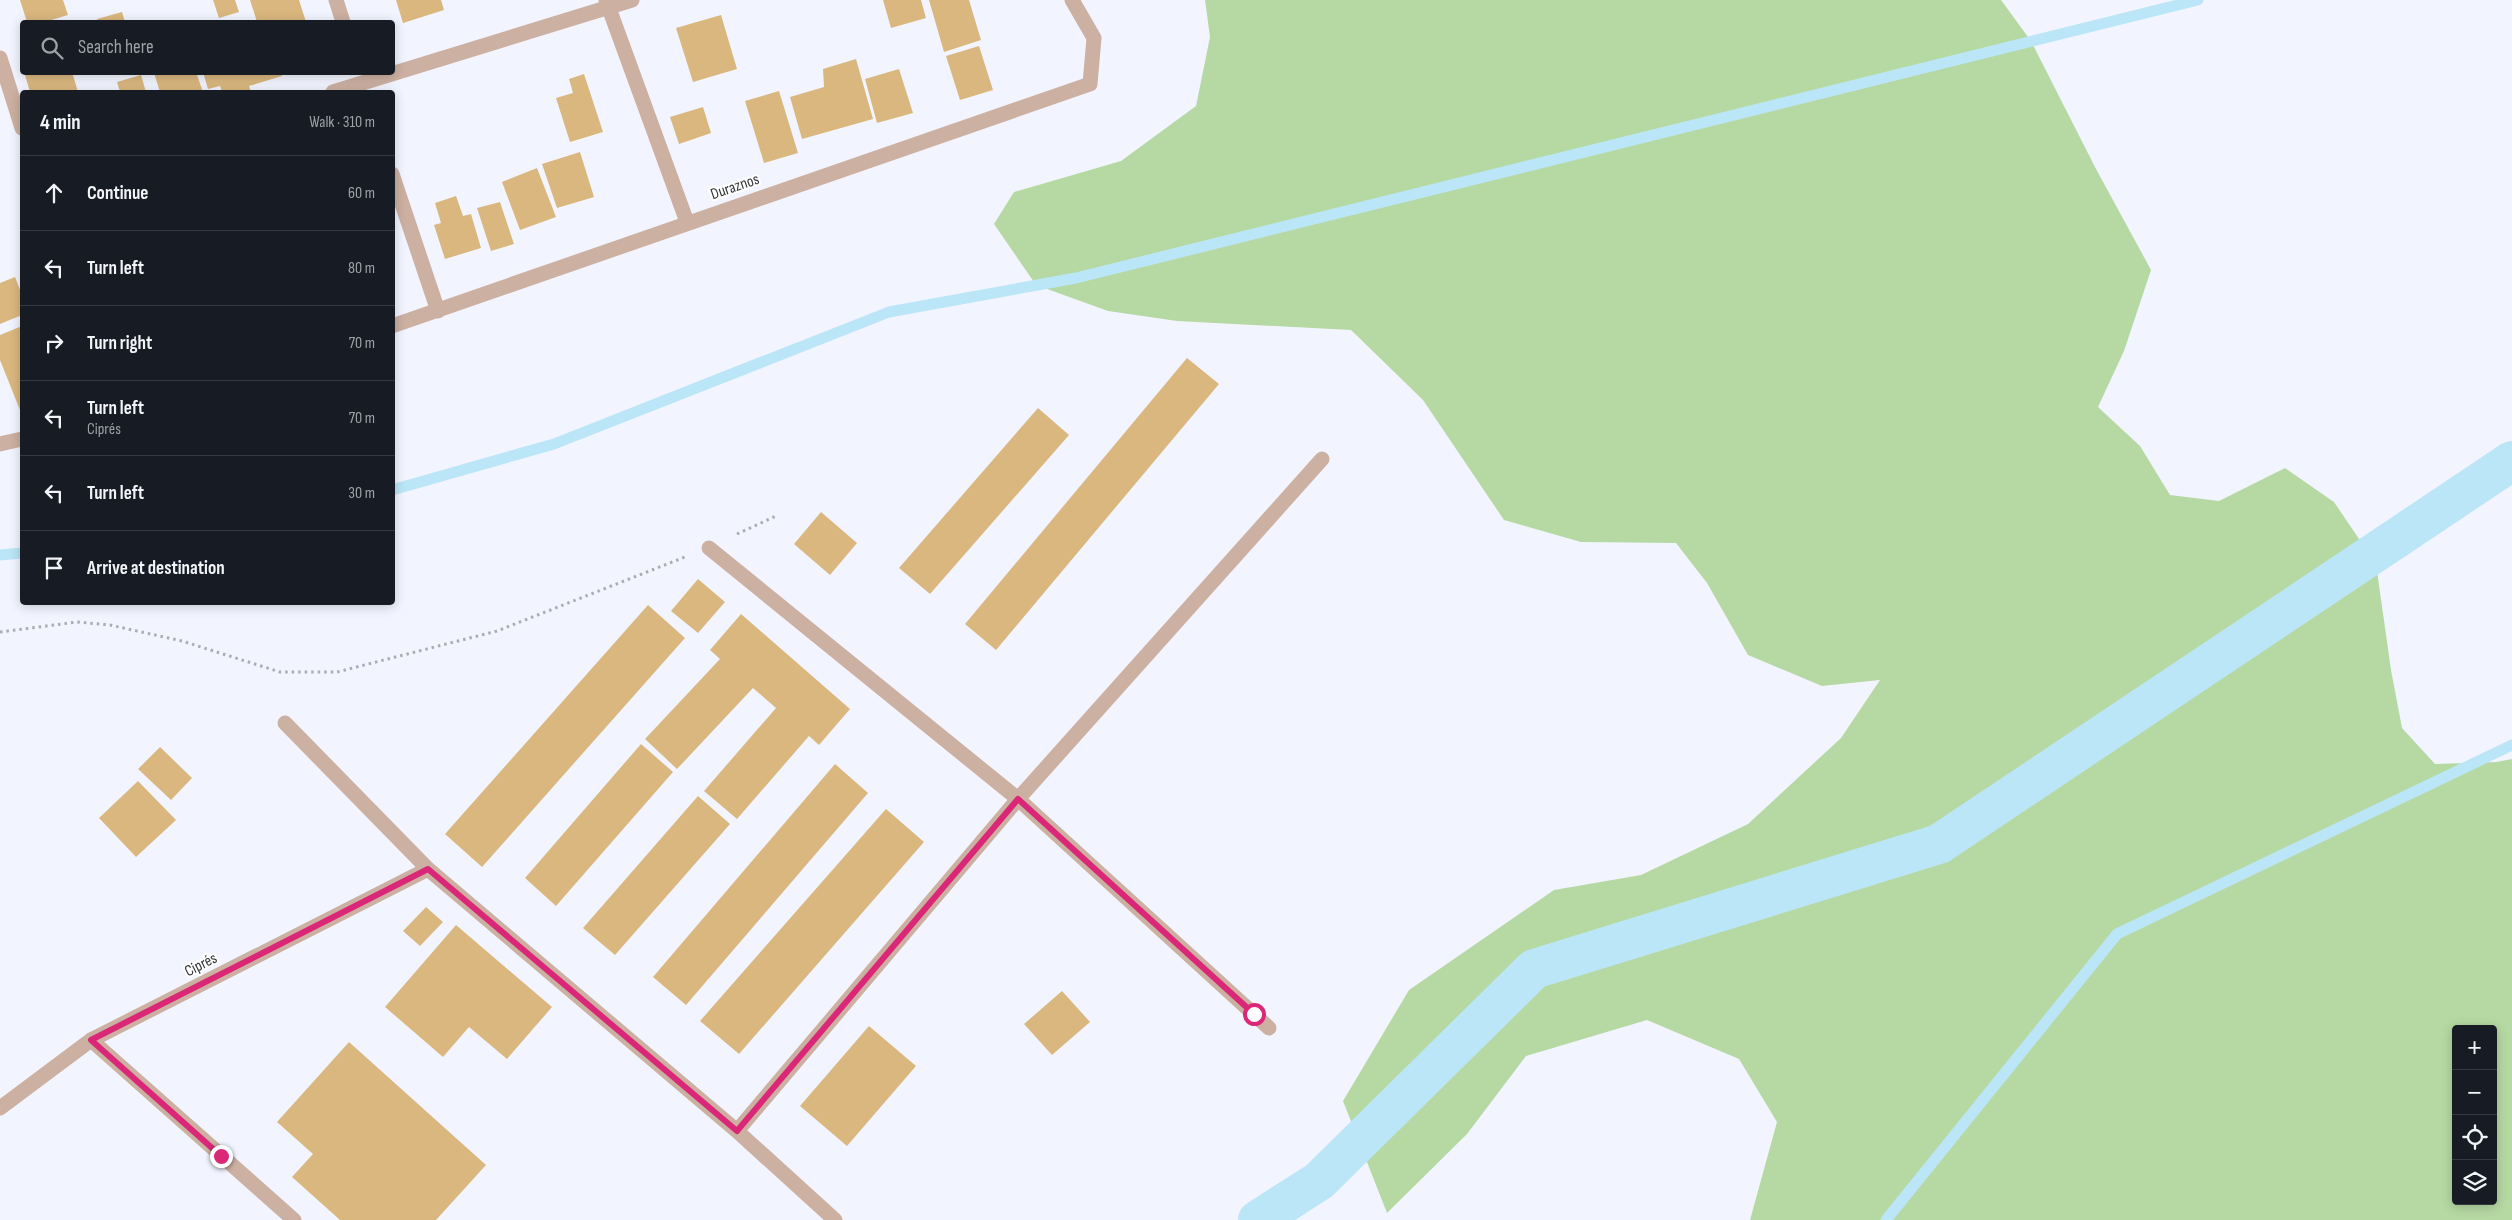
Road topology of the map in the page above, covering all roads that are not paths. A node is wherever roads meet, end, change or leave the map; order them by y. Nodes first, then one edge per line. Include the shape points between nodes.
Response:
1 (336, 0) edge
2 (632, 0) edge
3 (1072, 0) edge
4 (608, 4) edge
5 (342, 20) edge
6 (0, 58) edge
7 (395, 73) edge
8 (388, 75) edge
9 (363, 83) edge
10 (340, 90) edge
11 (20, 122) edge
12 (395, 183) edge
13 (687, 222) junction
14 (438, 311) junction
15 (395, 325) edge
16 (20, 439) edge
17 (0, 444) edge
18 (1322, 459) dead end
19 (708, 548) road end
20 (285, 723) dead end
21 (1018, 799) junction
22 (428, 869) junction
23 (1269, 1028) dead end
24 (91, 1040) junction
25 (0, 1108) edge
26 (737, 1131) junction
27 (294, 1220) edge
28 (835, 1220) edge

1 - 5 street
2 - 4 street
3 - 13 street, Duraznos via 1094,38 1090,84
4 - 7 street
4 - 13 street
6 - 11 street
8 - 9 street
9 - 10 street
12 - 14 street
13 - 14 street, Duraznos
14 - 15 street, Duraznos
16 - 17 street
18 - 21 street
19 - 21 street
20 - 22 street
21 - 23 street
21 - 26 street
22 - 24 street, Ciprés
22 - 26 street
24 - 25 street, Ciprés
24 - 27 street
26 - 28 street

